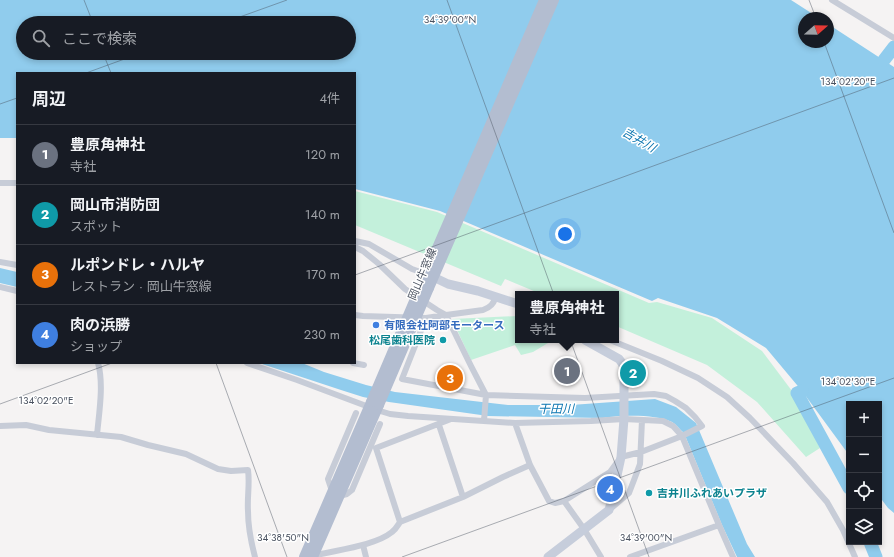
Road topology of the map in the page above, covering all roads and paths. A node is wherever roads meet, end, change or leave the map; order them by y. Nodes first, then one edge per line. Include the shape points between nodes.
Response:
1 (544, 0) edge
2 (554, 0) edge
3 (832, 0) edge
4 (894, 38) edge
5 (0, 182) edge
6 (16, 183) edge
7 (356, 241) edge
8 (356, 248) edge
9 (0, 262) edge
10 (435, 263) junction
11 (16, 265) edge
12 (430, 276) junction
13 (0, 287) edge
14 (16, 291) edge
15 (496, 297) junction
16 (515, 303) edge
17 (356, 315) edge
18 (446, 315) junction
19 (426, 318) junction
20 (590, 343) edge
21 (617, 343) edge
22 (98, 364) edge
23 (250, 364) edge
24 (356, 364) edge
25 (364, 365) dead end
26 (486, 396) junction
27 (624, 399) junction
28 (374, 406) junction
29 (356, 413) dead end
30 (624, 417) junction
31 (452, 419) junction
32 (484, 419) junction
33 (642, 420) junction
34 (515, 423) junction
35 (380, 424) dead end
36 (439, 424) junction
37 (0, 426) edge
38 (97, 435) junction
39 (684, 436) junction
40 (373, 449) junction
41 (641, 452) junction
42 (621, 457) junction
43 (530, 466) junction
44 (336, 494) junction
45 (463, 497) junction
46 (564, 501) junction
47 (609, 510) junction
48 (400, 522) junction
49 (719, 525) junction
50 (584, 530) junction
51 (363, 545) junction
52 (254, 557) edge
53 (310, 557) edge
54 (366, 557) edge
55 (548, 557) edge
56 (601, 557) edge
57 (630, 557) edge
58 (734, 557) edge
59 (855, 557) edge

1 - 10 main road, 岡山牛窓線
2 - 10 main road, 岡山牛窓線
3 - 4 street
5 - 6 street
7 - 12 street via 369,244 412,269
8 - 18 street via 368,255 405,289
9 - 11 street
10 - 12 main road, 岡山牛窓線
12 - 15 street via 448,284
12 - 28 main road, 岡山牛窓線, bridge
13 - 14 street
15 - 16 street
15 - 18 street via 489,308
17 - 19 street
18 - 19 street
18 - 26 street
19 - 26 street via 402,379
20 - 27 street via 615,356 622,363
21 - 59 street via 698,378 727,397 793,463 827,502
22 - 38 street via 101,386
23 - 28 street
24 - 25 street
26 - 27 street
26 - 32 street
27 - 30 street
27 - 39 street via 654,394 675,401 686,408 702,426
28 - 31 street via 390,414
28 - 44 main road, 岡山牛窓線
29 - 44 street via 328,479
30 - 33 street
30 - 34 street via 591,421
30 - 42 street
31 - 32 street
31 - 36 street
32 - 34 street
33 - 39 street via 663,421
33 - 41 street
34 - 43 street
35 - 40 street
36 - 40 street
36 - 45 street
37 - 38 street via 26,425
38 - 52 street via 121,437 186,454 218,469 248,470 249,526
39 - 41 street
39 - 49 street
40 - 44 street via 352,490 347,494
40 - 48 street
41 - 42 street
41 - 47 street via 640,464 629,493
42 - 46 street via 610,472
42 - 47 street
43 - 45 street
43 - 46 street via 550,501
44 - 53 main road, 岡山牛窓線
45 - 48 street
46 - 50 street
47 - 50 street
48 - 51 street via 394,531 386,536
49 - 57 street
49 - 58 street
50 - 55 street
50 - 56 street
51 - 53 street
51 - 54 street

